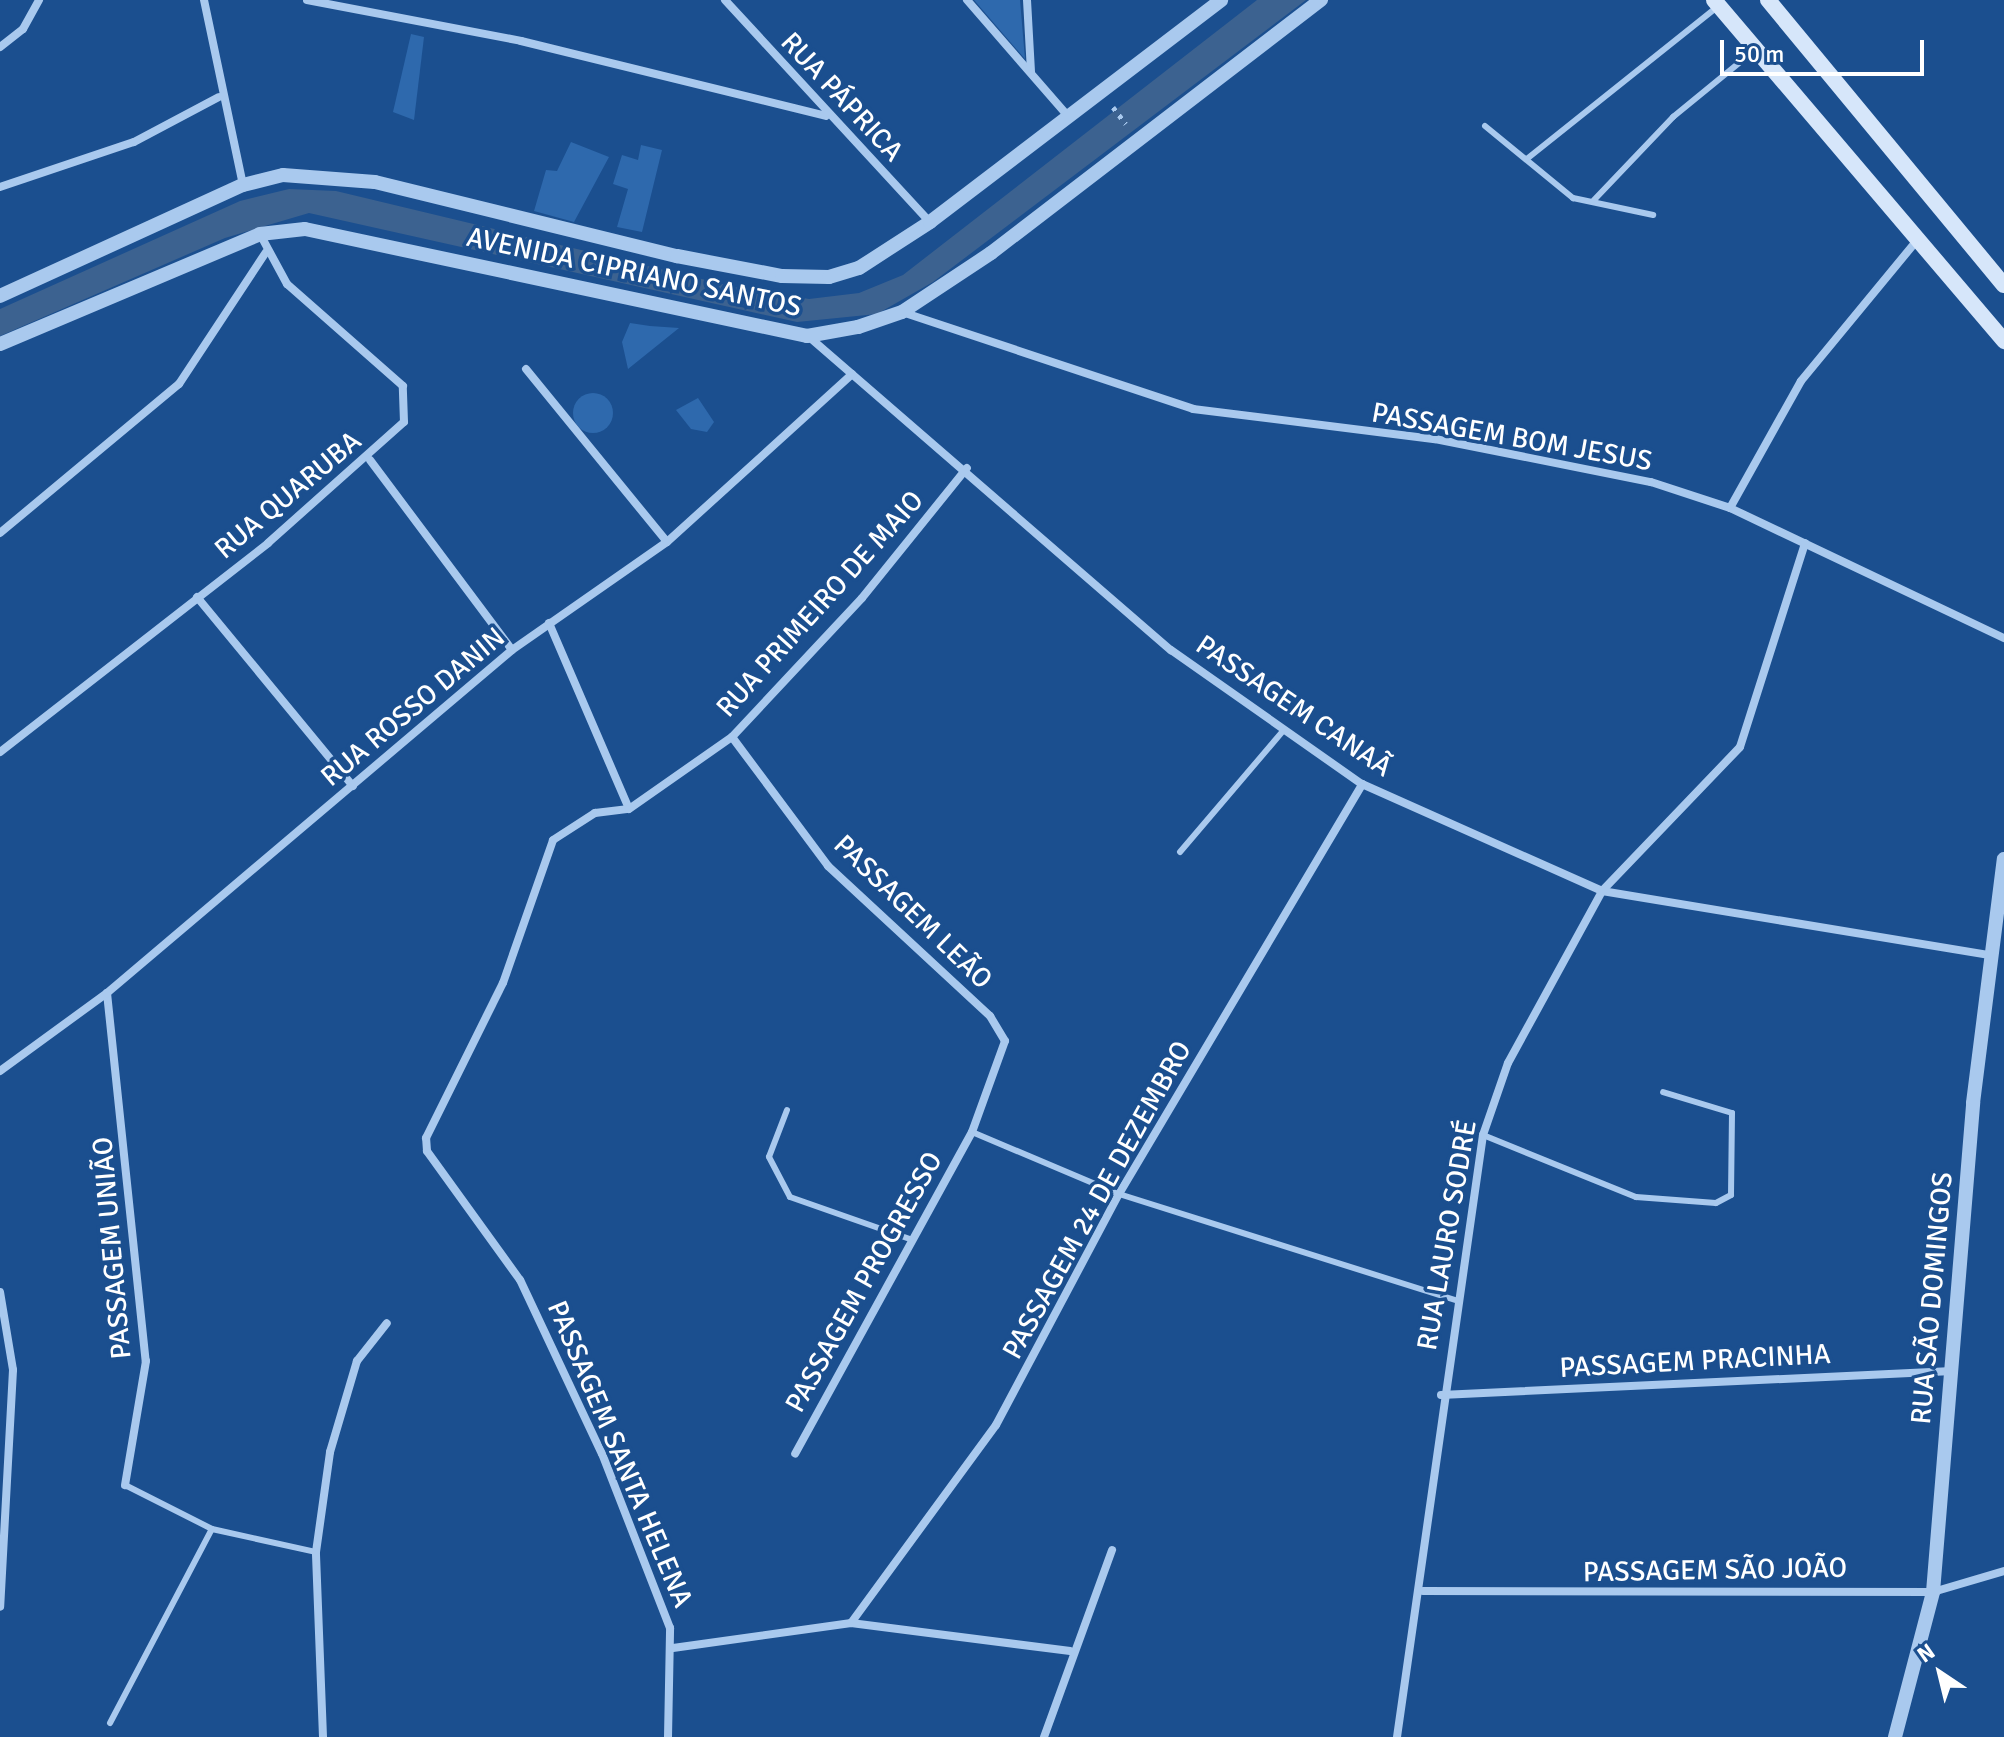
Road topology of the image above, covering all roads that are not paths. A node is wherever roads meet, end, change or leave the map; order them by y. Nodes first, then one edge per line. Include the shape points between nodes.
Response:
1 (39, 0) edge
2 (204, 0) edge
3 (307, 0) edge
4 (725, 0) edge
5 (967, 0) edge
6 (1027, 0) edge
7 (1321, 0) edge
8 (1768, 0) edge
9 (1217, 1) edge
10 (1716, 3) edge
11 (0, 47) edge
12 (1757, 49) junction
13 (1031, 73) junction
14 (219, 97) junction
15 (1067, 115) junction
16 (826, 116) junction
17 (1485, 126) dead end
18 (1528, 158) junction
19 (243, 185) junction
20 (0, 187) edge
21 (1594, 200) junction
22 (1653, 215) dead end
23 (930, 222) junction
24 (260, 234) junction
25 (1919, 238) junction
26 (266, 252) junction
27 (2004, 285) edge
28 (0, 296) edge
29 (902, 312) junction
30 (807, 336) junction
31 (2004, 341) edge
32 (0, 344) edge
33 (526, 369) dead end
34 (852, 374) junction
35 (370, 460) junction
36 (967, 468) junction
37 (1730, 508) junction
38 (0, 533) edge
39 (667, 542) junction
40 (1805, 543) junction
41 (197, 597) junction
42 (549, 623) junction
43 (2004, 638) edge
44 (512, 650) junction
45 (1284, 730) junction
46 (732, 737) junction
47 (0, 752) edge
48 (1362, 784) junction
49 (353, 786) junction
50 (629, 809) junction
51 (1180, 852) dead end
52 (2004, 859) edge
53 (1602, 891) junction
54 (1993, 956) junction
55 (107, 993) junction
56 (0, 1071) edge
57 (1663, 1092) dead end
58 (787, 1110) dead end
59 (432, 1126) joint
60 (972, 1132) junction
61 (1483, 1135) junction
62 (1119, 1194) junction
63 (913, 1240) junction
64 (0, 1292) edge
65 (1458, 1301) junction
66 (387, 1323) dead end
67 (1952, 1371) junction
68 (1441, 1395) junction
69 (795, 1454) dead end
70 (4, 1467) edge
71 (125, 1485) joint
72 (212, 1529) junction
73 (1112, 1550) dead end
74 (316, 1552) junction
75 (2004, 1571) edge
76 (1423, 1591) junction
77 (1933, 1592) junction
78 (0, 1607) edge
79 (851, 1623) junction
80 (673, 1648) junction
81 (1070, 1651) junction
82 (110, 1723) dead end
83 (323, 1737) edge
84 (668, 1737) edge
85 (1044, 1737) edge
86 (1397, 1737) edge
87 (1895, 1737) edge

1 - 11 street via 23,29
2 - 14 street
3 - 16 street via 521,41
4 - 16 street, RUA PÁPRICA
5 - 13 street
6 - 13 street
7 - 29 street, AVENIDA CIPRIANO SANTOS
8 - 27 main road
9 - 15 street, AVENIDA CIPRIANO SANTOS
10 - 12 main road
10 - 18 lane
12 - 21 lane via 1673,117
12 - 25 main road
13 - 15 street
14 - 19 street
14 - 20 street via 134,142
15 - 23 street, AVENIDA CIPRIANO SANTOS
16 - 23 street, RUA PÁPRICA
17 - 18 lane
18 - 21 lane via 1573,198
19 - 23 street, AVENIDA CIPRIANO SANTOS via 283,175 375,182 782,276 829,277 859,268
19 - 28 street, AVENIDA CIPRIANO SANTOS
21 - 22 lane
24 - 26 street
24 - 30 street, AVENIDA CIPRIANO SANTOS via 305,229 362,237
24 - 32 street, AVENIDA CIPRIANO SANTOS
25 - 31 main road
25 - 37 street via 1801,381
26 - 35 street, RUA QUARUBA via 287,284 403,386 404,422
26 - 38 street via 179,384
29 - 30 street, AVENIDA CIPRIANO SANTOS
29 - 37 street, PASSAGEM BOM JESUS via 1193,409 1435,439 1651,482
30 - 34 street, PASSAGEM CANAÃ
33 - 39 street
34 - 36 street, PASSAGEM CANAÃ
34 - 39 street, RUA ROSSO DANIN
35 - 41 street, RUA QUARUBA
35 - 44 street
36 - 45 street, PASSAGEM CANAÃ via 1171,650
36 - 46 street, RUA PRIMEIRO DE MAIO via 862,598
37 - 40 street, PASSAGEM BOM JESUS
39 - 42 street, RUA ROSSO DANIN
40 - 43 street, PASSAGEM BOM JESUS
40 - 53 street, RUA LAURO SODRÉ via 1740,747
41 - 47 street, RUA QUARUBA
41 - 49 street
42 - 44 street, RUA ROSSO DANIN
42 - 50 street
44 - 49 street, RUA ROSSO DANIN
45 - 48 street, PASSAGEM CANAÃ
45 - 51 lane
46 - 50 street, RUA PRIMEIRO DE MAIO
46 - 60 street, PASSAGEM LEÃO via 828,866 1003,1029 1003,1055
48 - 53 street, PASSAGEM CANAÃ
48 - 62 street, PASSAGEM 24 DE DEZEMBRO
49 - 55 street, RUA ROSSO DANIN
50 - 59 street, RUA PRIMEIRO DE MAIO via 595,813 553,840 503,983
52 - 54 street, RUA SÃO DOMINGOS
53 - 54 street, PASSAGEM CANAÃ
53 - 61 street, RUA LAURO SODRÉ via 1508,1063
54 - 67 street, RUA SÃO DOMINGOS
55 - 56 street, RUA ROSSO DANIN
55 - 71 street, PASSAGEM UNIÃO via 146,1361
57 - 61 lane via 1732,1113 1731,1195 1716,1203 1636,1197
58 - 63 lane via 769,1157 790,1197
59 - 80 street, PASSAGEM SANTA HELENA via 427,1151 520,1280 586,1415
60 - 62 lane
60 - 63 street, PASSAGEM PROGRESSO
61 - 65 street, RUA LAURO SODRÉ
62 - 65 lane
62 - 79 street, PASSAGEM 24 DE DEZEMBRO via 996,1425
63 - 69 street, PASSAGEM PROGRESSO
64 - 70 street via 13,1370
65 - 68 street, RUA LAURO SODRÉ
66 - 74 street via 344,1391
67 - 68 street, PASSAGEM PRACINHA
67 - 77 street, RUA SÃO DOMINGOS
68 - 76 street, RUA LAURO SODRÉ
70 - 78 street
71 - 72 lane, PASSAGEM UNIÃO
72 - 74 lane, PASSAGEM UNIÃO
72 - 82 lane
73 - 81 street
74 - 83 street
75 - 77 street, PASSAGEM SÃO JOÃO
76 - 77 street, PASSAGEM SÃO JOÃO
76 - 86 street, RUA LAURO SODRÉ
77 - 87 street, RUA SÃO DOMINGOS
79 - 80 street
79 - 81 street
80 - 84 street, PASSAGEM SANTA HELENA
81 - 85 street

